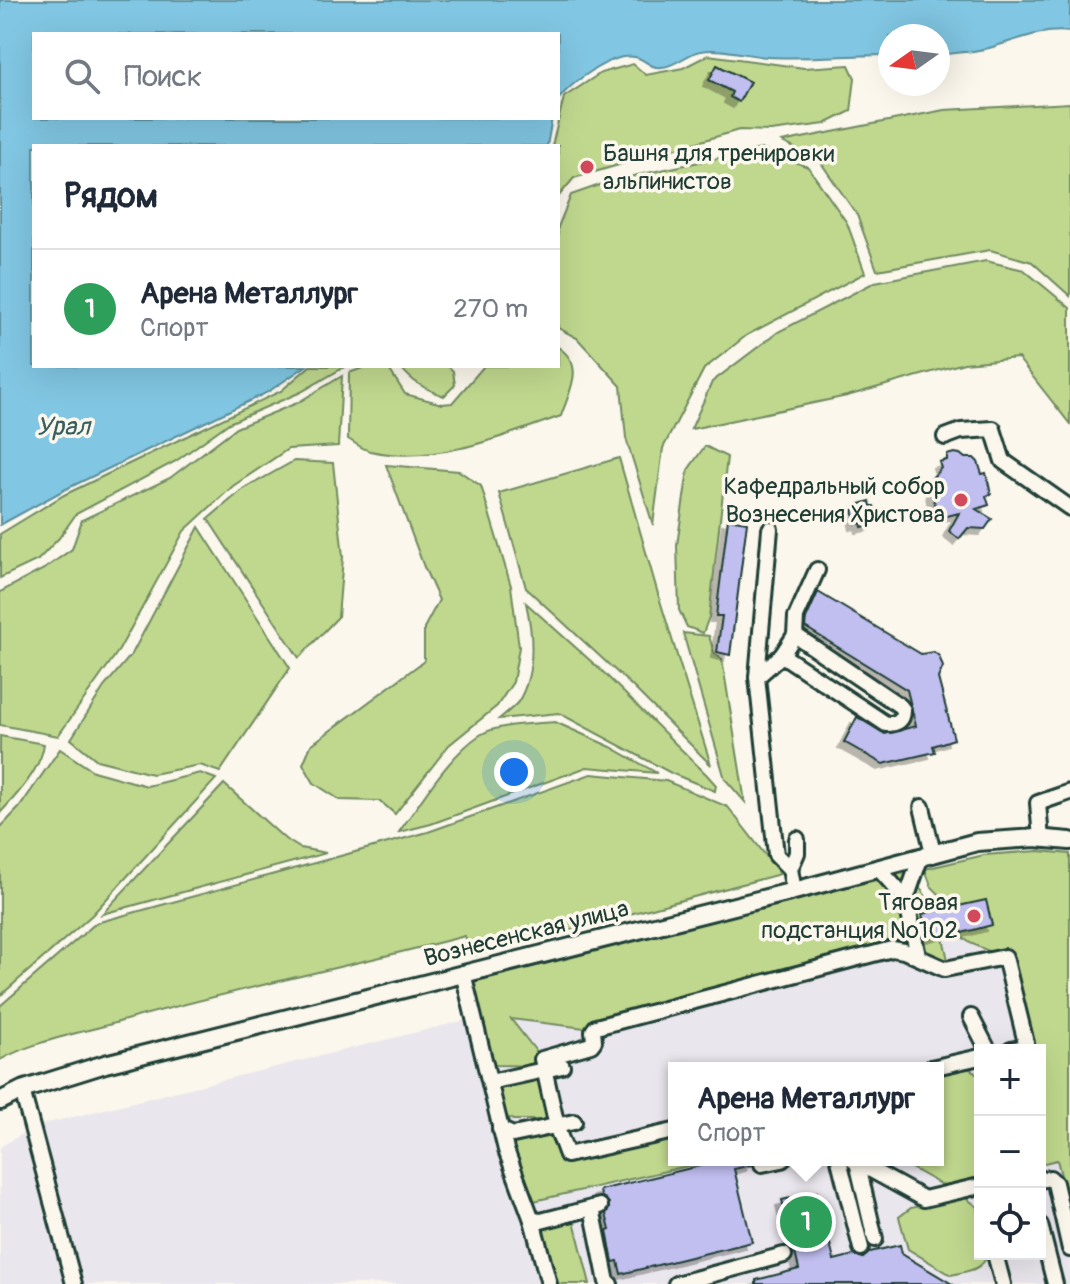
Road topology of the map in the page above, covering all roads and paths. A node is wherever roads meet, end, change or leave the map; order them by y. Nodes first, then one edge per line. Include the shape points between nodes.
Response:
1 (945, 437) dead end
2 (1070, 508) edge
3 (770, 529) dead end
4 (817, 570) dead end
5 (795, 635) junction
6 (782, 655) junction
7 (757, 677) junction
8 (1070, 792) edge
9 (922, 807) dead end
10 (797, 839) dead end
11 (1041, 839) junction
12 (1070, 841) edge
13 (927, 854) junction
14 (878, 868) junction
15 (790, 869) junction
16 (794, 891) junction
17 (906, 899) junction
18 (918, 956) junction
19 (463, 973) junction
20 (971, 1017) dead end
21 (985, 1044) edge
22 (1027, 1044) edge
23 (974, 1058) edge
24 (944, 1065) edge
25 (562, 1066) dead end
26 (543, 1071) junction
27 (490, 1082) junction
28 (22, 1090) junction
29 (0, 1101) edge
30 (574, 1122) dead end
31 (557, 1126) junction
32 (500, 1129) junction
33 (668, 1132) edge
34 (840, 1166) edge
35 (856, 1166) edge
36 (864, 1166) edge
37 (1046, 1179) edge
38 (974, 1190) edge
39 (532, 1220) junction
40 (875, 1239) dead end
41 (861, 1248) dead end
42 (1046, 1249) edge
43 (1070, 1249) edge
44 (784, 1255) dead end
45 (997, 1260) edge
46 (685, 1283) edge
47 (74, 1284) edge
48 (549, 1284) edge
49 (610, 1284) edge
50 (1003, 1284) edge
51 (1055, 1284) edge

1 - 2 lane via 993,429 1003,461
3 - 7 lane
4 - 5 lane via 796,617
5 - 6 lane
5 - 6 lane via 900,706 900,720 886,724
6 - 7 lane
7 - 15 lane via 776,855
8 - 11 lane via 1038,803
9 - 13 lane
10 - 15 lane
11 - 12 main road, Вознесенская улица
11 - 13 main road, Вознесенская улица via 977,842
13 - 14 main road, Вознесенская улица
13 - 17 lane
14 - 16 main road, Вознесенская улица
14 - 17 lane
15 - 16 lane
16 - 19 main road, Вознесенская улица
17 - 18 lane
18 - 22 lane via 950,969 1005,957
18 - 26 lane via 892,949 596,1027 591,1045 543,1057
19 - 27 lane
19 - 28 main road, Вознесенская улица
20 - 21 lane
23 - 24 lane
25 - 26 lane
26 - 27 lane
26 - 31 lane
27 - 32 lane
28 - 29 main road, Вознесенская улица
28 - 47 lane
30 - 31 lane
31 - 32 lane via 513,1135
31 - 33 lane via 569,1156
32 - 39 lane
34 - 41 lane
35 - 40 lane
36 - 38 lane via 924,1199
37 - 43 lane via 1055,1183
39 - 48 lane
39 - 49 lane via 596,1207
42 - 51 lane
44 - 46 lane
45 - 50 lane

